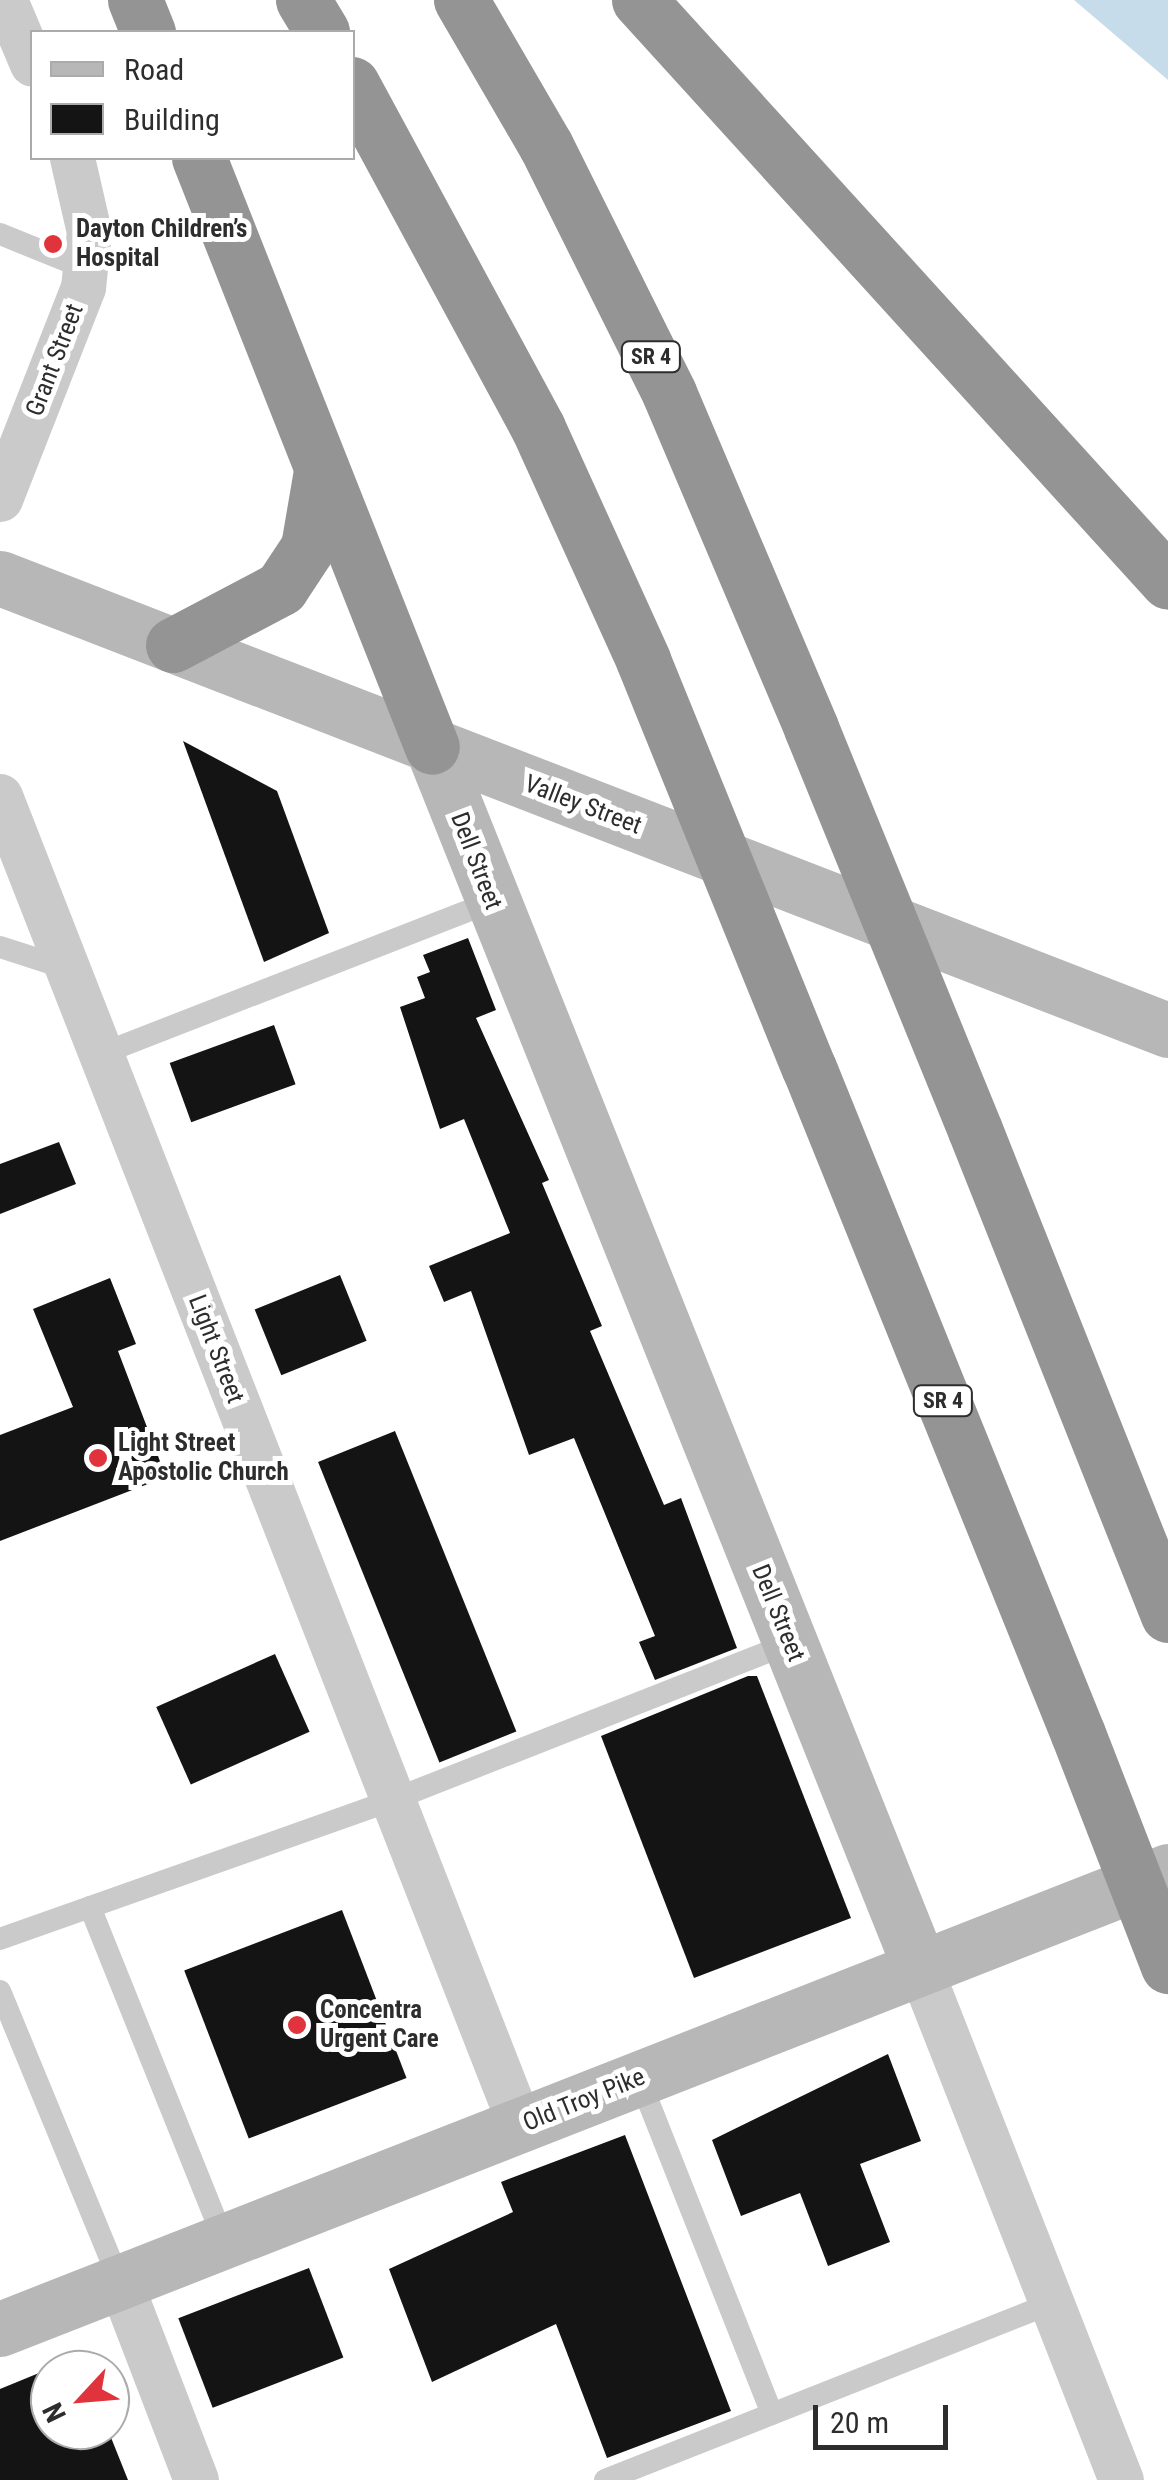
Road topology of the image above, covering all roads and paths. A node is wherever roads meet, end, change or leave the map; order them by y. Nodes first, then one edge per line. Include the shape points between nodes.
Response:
1 (5, 0) edge
2 (135, 0) edge
3 (303, 0) edge
4 (462, 0) edge
5 (640, 0) edge
6 (147, 30) edge
7 (321, 30) edge
8 (30, 59) edge
9 (355, 90) edge
10 (72, 160) edge
11 (200, 160) edge
12 (0, 234) edge
13 (84, 268) junction
14 (321, 471) junction
15 (0, 499) edge
16 (0, 578) edge
17 (1168, 582) edge
18 (173, 645) junction
19 (432, 746) junction
20 (0, 796) edge
21 (491, 902) junction
22 (0, 947) edge
23 (68, 969) junction
24 (1168, 1030) edge
25 (101, 1054) junction
26 (1168, 1615) edge
27 (790, 1643) junction
28 (392, 1800) junction
29 (1168, 1871) edge
30 (90, 1907) junction
31 (0, 1939) edge
32 (1168, 1966) edge
33 (920, 1968) junction
34 (0, 1991) edge
35 (639, 2078) junction
36 (520, 2126) junction
37 (224, 2241) junction
38 (120, 2282) junction
39 (1052, 2303) junction
40 (0, 2328) edge
41 (772, 2414) junction
42 (196, 2480) edge
43 (605, 2480) edge
44 (1121, 2480) edge

1 - 8 street
2 - 6 highway
3 - 7 highway
4 - 26 highway, SR 4, bridge via 546,146 670,393
5 - 17 highway
9 - 32 highway, SR 4, bridge via 538,428 642,660
10 - 13 street, Grant Street via 88,232
11 - 14 highway
12 - 13 lane
13 - 15 street, Grant Street
14 - 18 highway via 308,547 281,588
14 - 19 highway
16 - 18 main road, Valley Street
18 - 19 main road, Valley Street
19 - 21 main road, Dell Street
19 - 24 main road, Valley Street
20 - 23 street, Light Street
21 - 25 lane
21 - 27 main road, Dell Street
22 - 23 lane
23 - 25 street, Light Street
25 - 28 street, Light Street
27 - 28 lane
27 - 33 main road, Dell Street
28 - 30 lane
28 - 36 street, Light Street
29 - 33 main road, Old Troy Pike
30 - 31 lane
30 - 37 lane
33 - 35 main road, Old Troy Pike
33 - 39 street, Dell Street
34 - 38 lane
35 - 36 main road, Old Troy Pike
35 - 41 lane
36 - 37 main road, Old Troy Pike
37 - 38 main road, Old Troy Pike
38 - 40 main road, Old Troy Pike
38 - 42 street
39 - 41 lane
39 - 44 street, Dell Street
41 - 43 lane

